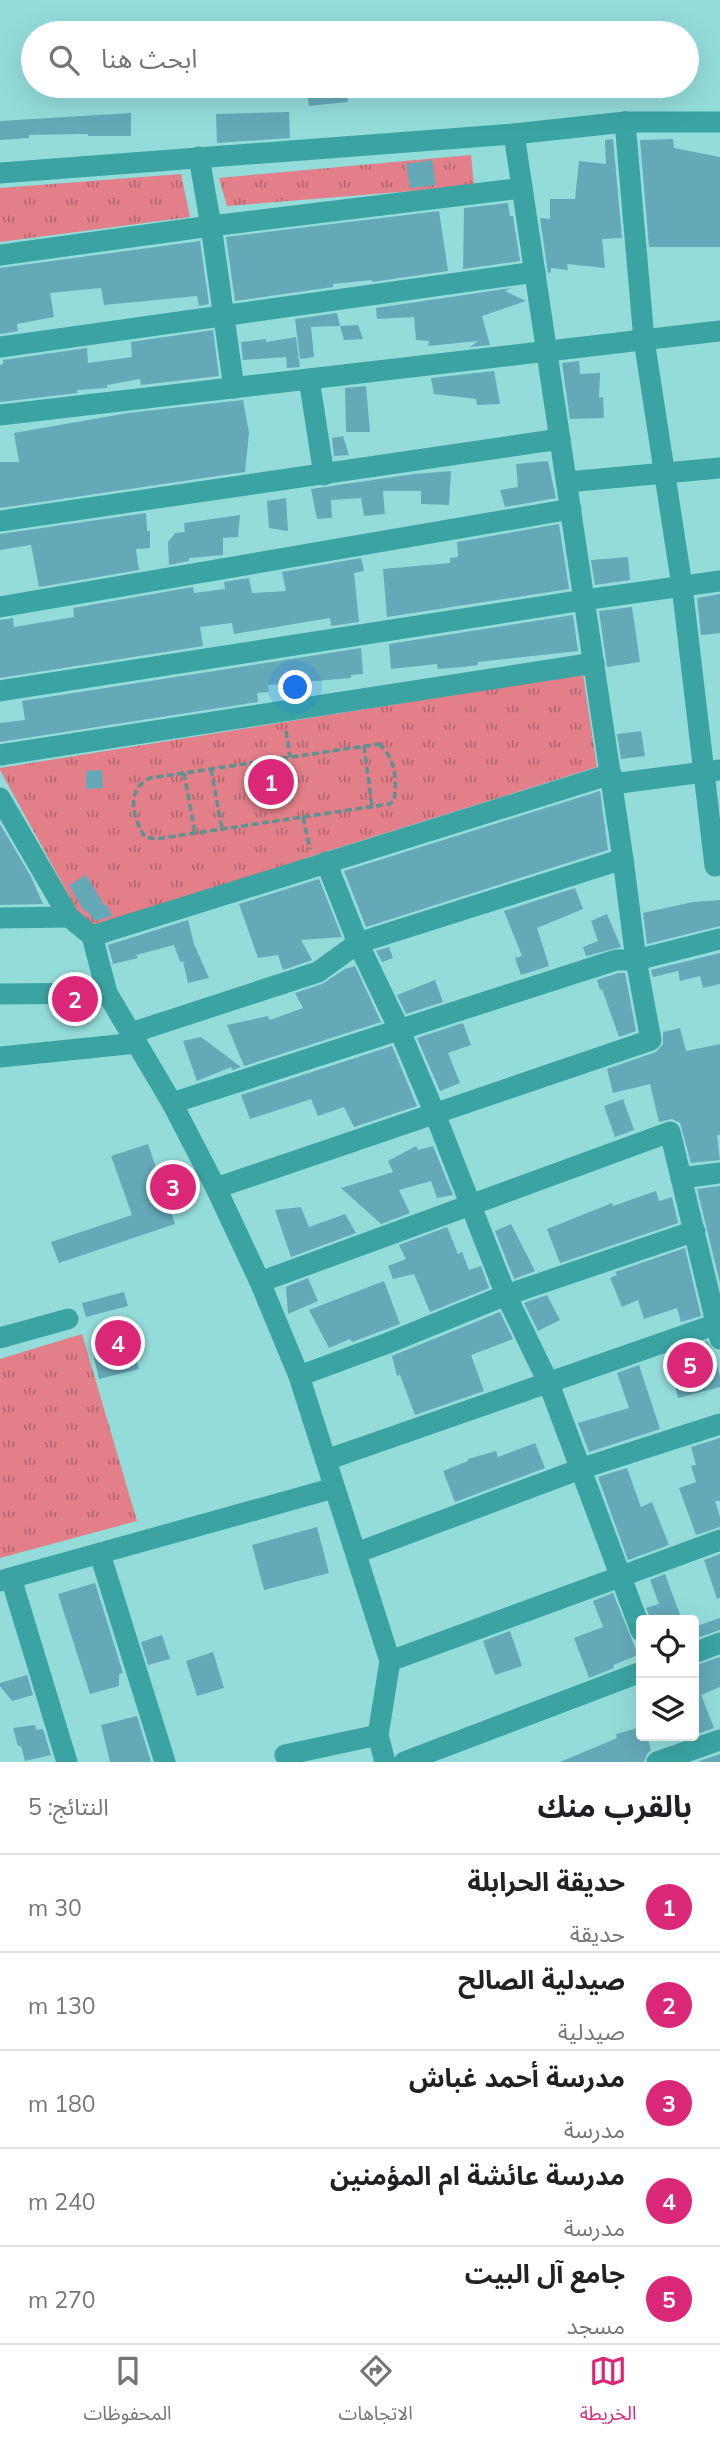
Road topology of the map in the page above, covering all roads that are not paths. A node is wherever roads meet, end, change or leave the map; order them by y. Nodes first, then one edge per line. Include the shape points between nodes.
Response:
1 (625, 122) junction
2 (719, 127) edge
3 (514, 134) junction
4 (199, 157) junction
5 (0, 173) edge
6 (522, 188) junction
7 (211, 226) junction
8 (0, 255) edge
9 (535, 272) junction
10 (222, 314) junction
11 (720, 331) edge
12 (644, 340) junction
13 (0, 347) edge
14 (547, 352) junction
15 (309, 379) junction
16 (234, 388) junction
17 (0, 415) edge
18 (560, 439) junction
19 (720, 468) edge
20 (664, 473) junction
21 (324, 475) junction
22 (567, 482) junction
23 (571, 509) junction
24 (0, 521) edge
25 (720, 581) edge
26 (682, 586) junction
27 (584, 600) junction
28 (0, 607) edge
29 (594, 663) junction
30 (0, 691) edge
31 (0, 755) edge
32 (712, 771) edge
33 (612, 779) junction
34 (0, 798) edge
35 (0, 836) edge
36 (22, 836) junction
37 (624, 859) junction
38 (320, 864) junction
39 (715, 866) dead end
40 (69, 917) junction
41 (0, 918) edge
42 (92, 936) junction
43 (720, 939) edge
44 (358, 943) junction
45 (636, 960) junction
46 (107, 993) junction
47 (0, 994) edge
48 (400, 1031) junction
49 (134, 1038) junction
50 (0, 1057) edge
51 (172, 1103) junction
52 (435, 1114) junction
53 (720, 1173) edge
54 (681, 1178) junction
55 (216, 1188) junction
56 (471, 1205) junction
57 (695, 1231) junction
58 (711, 1260) edge
59 (260, 1282) junction
60 (506, 1294) junction
61 (68, 1319) dead end
62 (719, 1332) edge
63 (0, 1338) edge
64 (299, 1376) junction
65 (549, 1384) junction
66 (720, 1424) edge
67 (326, 1460) junction
68 (583, 1468) junction
69 (334, 1488) junction
70 (720, 1541) edge
71 (100, 1553) junction
72 (356, 1553) junction
73 (621, 1577) junction
74 (5, 1580) edge
75 (636, 1618) edge
76 (720, 1643) edge
77 (699, 1651) edge
78 (390, 1661) junction
79 (636, 1674) edge
80 (378, 1735) junction
81 (720, 1740) edge
82 (686, 1750) edge
83 (285, 1755) dead end
84 (67, 1762) edge
85 (165, 1762) edge
86 (385, 1762) edge
87 (404, 1762) edge
88 (657, 1762) edge

1 - 2 street
1 - 3 street
1 - 12 street
3 - 4 street
3 - 6 street
4 - 5 street
4 - 7 street
6 - 7 street
6 - 9 street
7 - 8 street
7 - 10 street
9 - 10 street
9 - 14 street
10 - 13 street
10 - 16 street
11 - 12 street
12 - 14 street
12 - 20 street
14 - 15 street
14 - 18 street
15 - 16 street
15 - 21 street
16 - 17 street
18 - 21 street
18 - 22 street
19 - 20 street
20 - 22 street
20 - 26 street
21 - 24 street
22 - 23 street
23 - 27 street
23 - 28 street
25 - 26 street
26 - 27 street
26 - 32 street
27 - 29 street
27 - 30 street
29 - 31 street
29 - 33 street
32 - 33 street
32 - 39 street
33 - 37 street
33 - 38 street
34 - 36 street
35 - 36 street
36 - 40 street
37 - 44 street
37 - 45 street
38 - 42 street
38 - 44 street
40 - 41 street
40 - 42 street
42 - 46 street
43 - 45 street
44 - 48 street
44 - 49 street via 318,972
45 - 48 street via 616,961
45 - 52 street via 651,1040
46 - 47 street
46 - 49 street
48 - 51 street
48 - 52 street
49 - 50 street
49 - 51 street
51 - 55 street
52 - 55 street
52 - 56 street
53 - 54 street
54 - 56 street via 670,1132
54 - 57 street
55 - 59 street
56 - 59 street
56 - 60 street
57 - 58 street
57 - 60 street
58 - 62 street
59 - 64 street
60 - 64 street
60 - 65 street
61 - 63 street
62 - 65 street
64 - 67 street
65 - 67 street
65 - 68 street
66 - 68 street
67 - 69 street
68 - 72 street
68 - 73 street
69 - 71 street
69 - 72 street
70 - 73 street
71 - 74 street
71 - 85 street
72 - 78 street
73 - 75 street
73 - 78 street
74 - 84 street
76 - 77 street
78 - 80 street
79 - 87 street
80 - 83 street
80 - 86 street
81 - 82 street
82 - 88 street

